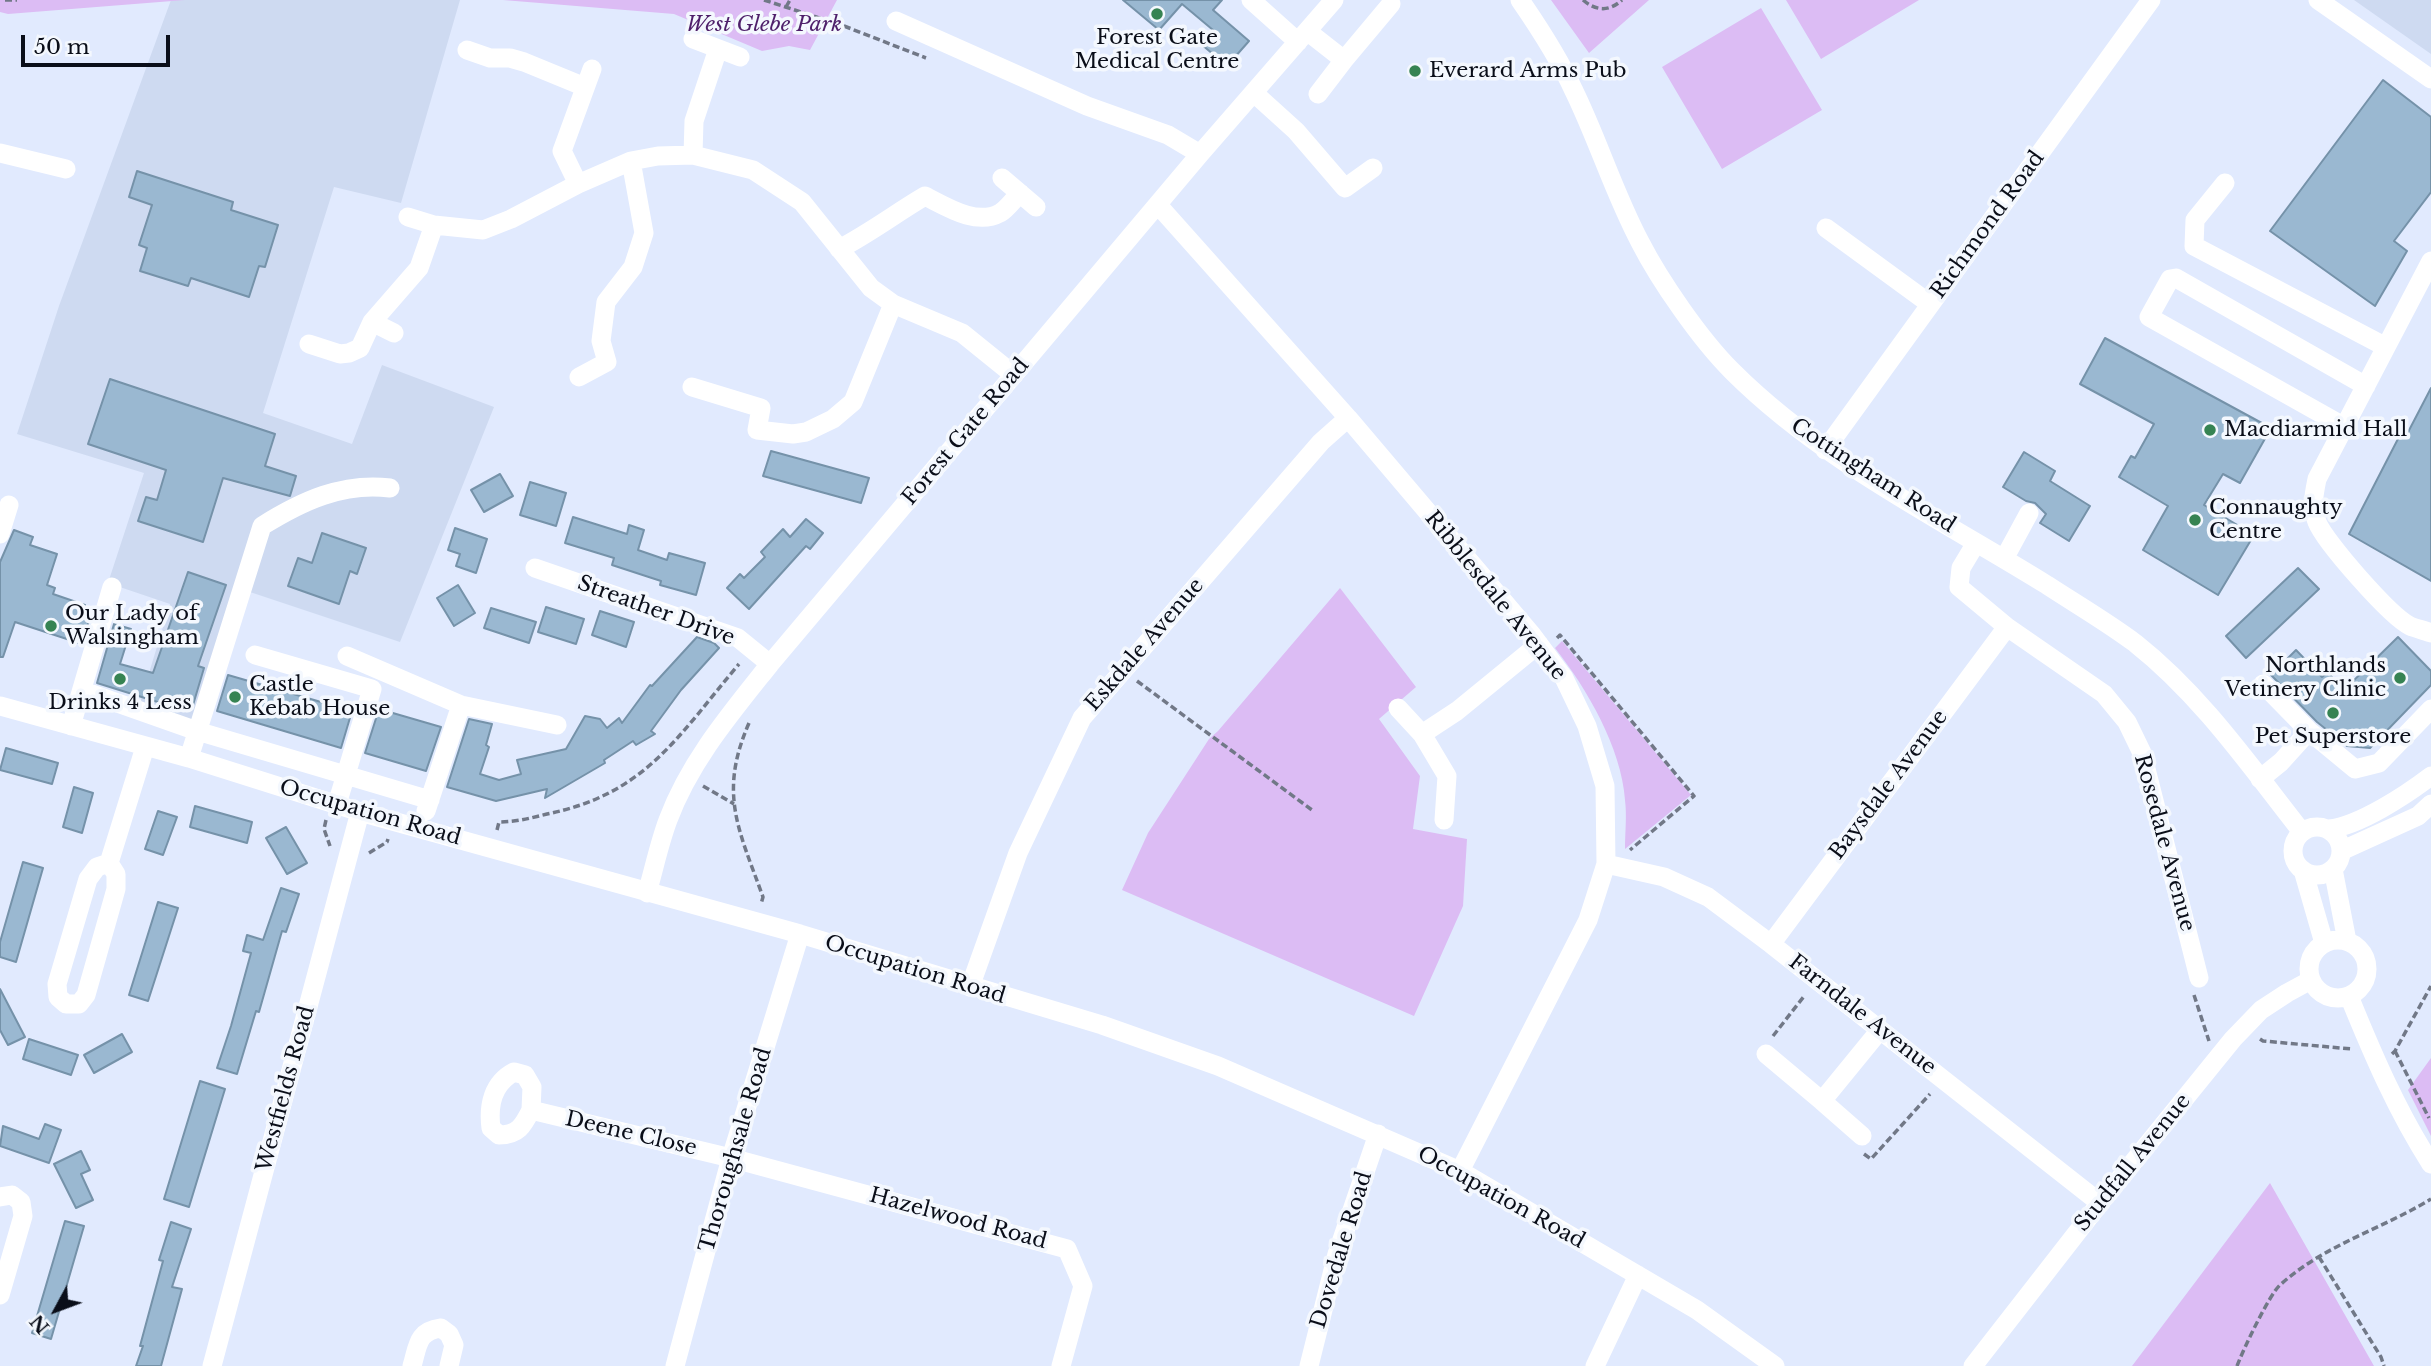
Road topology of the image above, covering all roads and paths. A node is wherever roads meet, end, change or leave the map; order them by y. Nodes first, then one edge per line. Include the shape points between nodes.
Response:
1 (5, 0) edge
2 (17, 0) edge
3 (764, 0) edge
4 (790, 0) edge
5 (1334, 0) edge
6 (1520, 0) edge
7 (1583, 0) edge
8 (1622, 0) edge
9 (2151, 0) edge
10 (2318, 0) edge
11 (1257, 2) edge
12 (1391, 5) dead end
13 (786, 7) junction
14 (896, 22) dead end
15 (844, 26) dead end
16 (1302, 37) junction
17 (693, 39) dead end
18 (718, 49) junction
19 (467, 50) dead end
20 (740, 57) dead end
21 (1343, 60) junction
22 (2431, 79) edge
23 (1254, 93) junction
24 (1318, 94) dead end
25 (0, 153) edge
26 (1200, 154) junction
27 (693, 155) junction
28 (631, 161) junction
29 (1373, 168) dead end
30 (66, 169) dead end
31 (1002, 178) dead end
32 (2225, 183) dead end
33 (578, 184) junction
34 (1020, 193) junction
35 (1158, 205) junction
36 (1036, 207) dead end
37 (408, 217) dead end
38 (434, 225) junction
39 (1826, 228) dead end
40 (839, 249) junction
41 (2431, 261) edge
42 (893, 304) junction
43 (1930, 304) junction
44 (372, 322) junction
45 (394, 333) dead end
46 (309, 344) dead end
47 (2386, 347) junction
48 (1014, 375) junction
49 (579, 377) dead end
50 (2366, 386) junction
51 (692, 387) dead end
52 (1348, 418) junction
53 (2344, 427) junction
54 (1825, 450) junction
55 (390, 488) dead end
56 (9, 505) dead end
57 (2029, 513) dead end
58 (0, 534) edge
59 (1976, 543) junction
60 (2004, 559) junction
61 (535, 568) dead end
62 (112, 587) dead end
63 (2007, 626) junction
64 (2431, 633) edge
65 (1541, 647) junction
66 (752, 649) junction
67 (255, 655) dead end
68 (347, 656) dead end
69 (770, 664) junction
70 (1124, 671) junction
71 (2263, 684) dead end
72 (748, 691) junction
73 (92, 694) dead end
74 (461, 705) junction
75 (0, 706) edge
76 (1398, 708) dead end
77 (2431, 709) edge
78 (557, 725) dead end
79 (71, 726) junction
80 (197, 731) junction
81 (2309, 731) junction
82 (1422, 734) junction
83 (145, 747) junction
84 (189, 758) junction
85 (346, 774) junction
86 (689, 776) junction
87 (2431, 776) edge
88 (2260, 779) junction
89 (430, 800) junction
90 (337, 804) junction
91 (734, 804) junction
92 (2431, 804) edge
93 (1312, 810) dead end
94 (360, 811) junction
95 (1444, 820) dead end
96 (420, 828) junction
97 (2329, 829) junction
98 (2302, 832) junction
99 (490, 848) junction
100 (2341, 851) junction
101 (109, 863) junction
102 (1614, 865) junction
103 (2333, 869) junction
104 (2303, 870) junction
105 (647, 893) junction
106 (753, 922) junction
107 (800, 934) junction
108 (2347, 941) junction
109 (2324, 943) junction
110 (1771, 944) junction
111 (2199, 978) joint
112 (1817, 979) junction
113 (2311, 981) junction
114 (2431, 986) edge
115 (970, 987) junction
116 (2349, 996) junction
117 (2244, 1028) junction
118 (1880, 1030) junction
119 (2368, 1042) junction
120 (2395, 1051) junction
121 (1766, 1054) joint
122 (2217, 1059) junction
123 (2376, 1065) junction
124 (1943, 1079) junction
125 (1822, 1101) junction
126 (531, 1110) dead end
127 (2431, 1123) edge
128 (1378, 1134) junction
129 (1862, 1136) joint
130 (731, 1158) junction
131 (2431, 1164) edge
132 (1460, 1171) junction
133 (0, 1197) edge
134 (2431, 1199) edge
135 (2100, 1203) junction
136 (2319, 1257) junction
137 (1639, 1275) junction
138 (0, 1295) edge
139 (212, 1366) edge
140 (412, 1366) edge
141 (449, 1366) edge
142 (675, 1366) edge
143 (1061, 1366) edge
144 (1309, 1366) edge
145 (1595, 1366) edge
146 (1775, 1366) edge
147 (1973, 1366) edge
148 (2237, 1366) edge
149 (2384, 1366) edge

1 - 2 path
3 - 13 path
4 - 13 path
5 - 16 street, Forest Gate Road
6 - 54 street, Cottingham Road via 1552,47 1640,242 1682,309 1730,369
7 - 8 path via 1599,9 1612,8
9 - 43 street, Richmond Road
10 - 22 street
11 - 16 street
12 - 21 street
13 - 15 path
14 - 26 street via 1087,106 1168,135
16 - 21 street
16 - 23 street, Forest Gate Road
17 - 18 street
18 - 20 street
18 - 27 street via 694,121
19 - 33 street via 588,78 562,151
21 - 24 street
23 - 26 street, Forest Gate Road
23 - 29 street via 1296,131 1345,188
25 - 30 street
26 - 35 street, Forest Gate Road
27 - 28 street
27 - 40 street via 753,170 802,202
28 - 33 street
28 - 49 street via 644,233 633,267 606,302 601,341 607,362
31 - 34 street
32 - 47 street via 2195,220 2194,246
33 - 38 street via 483,230
34 - 36 street
34 - 40 street via 1002,212 985,218 961,213 925,196
35 - 48 street, Forest Gate Road
35 - 52 street, Ribblesdale Avenue
37 - 38 street
38 - 44 street via 419,268
39 - 43 street
40 - 42 street via 871,288
41 - 47 street
42 - 48 street via 962,333
42 - 51 street via 853,402 833,419 806,432 757,430 761,408
43 - 54 street, Richmond Road
44 - 45 street
44 - 46 street via 360,348 349,353
47 - 50 street
48 - 69 street, Forest Gate Road
50 - 53 street
50 - 53 street via 2176,278 2170,279 2148,317
52 - 65 street, Ribblesdale Avenue
52 - 70 street, Eskdale Avenue via 1321,442
53 - 64 street via 2317,479 2312,504 2317,522 2387,608
54 - 59 street, Cottingham Road
55 - 80 street via 369,485 324,495 262,526
56 - 58 street
57 - 60 street
59 - 60 street, Cottingham Road
59 - 63 street, Rosedale Avenue via 1961,568 1959,586
60 - 88 street, Cottingham Road via 2136,644 2224,730
61 - 66 street, Streather Drive via 738,638
62 - 79 street
63 - 110 street, Baysdale Avenue
63 - 111 street, Rosedale Avenue via 2104,694 2127,722 2141,753
65 - 82 street
65 - 102 street, Ribblesdale Avenue via 1568,684 1591,738 1605,786
65 - 102 path via 1560,635 1694,796
66 - 69 street, Streather Drive
66 - 99 path via 658,760 630,782 571,810 499,822
67 - 85 street via 372,689
68 - 74 street
69 - 72 street, Forest Gate Road
70 - 93 path
70 - 115 street, Eskdale Avenue via 1082,718 1018,853
71 - 81 street
72 - 86 street, Forest Gate Road
72 - 91 path via 762,705 738,749
73 - 80 street
74 - 78 street
74 - 89 street
75 - 79 street, Occupation Road
76 - 82 street
77 - 81 street via 2379,763 2355,769
79 - 83 street, Occupation Road
80 - 84 street
80 - 85 street
81 - 88 street
82 - 95 street via 1447,776
83 - 84 street, Occupation Road
83 - 101 street
84 - 90 street, Occupation Road
85 - 89 street
85 - 90 street
86 - 91 path
86 - 105 street, Forest Gate Road via 668,821
87 - 97 street via 2344,828
88 - 98 street, Cottingham Road
89 - 96 street
90 - 94 street, Occupation Road
91 - 106 path via 738,831 763,897
92 - 100 street via 2418,816
94 - 96 street, Occupation Road
94 - 139 street, Westfields Road
96 - 99 street, Occupation Road
97 - 98 street via 2310,827
97 - 100 street
98 - 104 street via 2293,851
99 - 105 street, Occupation Road
100 - 103 street
101 - 101 street via 116,874 116,889 86,995 79,1004 66,1004 58,997 57,984 88,879 97,867
102 - 110 street, Farndale Avenue via 1664,877 1708,897
102 - 132 street, Ribblesdale Avenue
103 - 104 street via 2318,875
103 - 108 street
104 - 109 street
105 - 106 street, Occupation Road
106 - 107 street, Occupation Road
107 - 115 street, Occupation Road
107 - 130 street, Thoroughsale Road
108 - 109 street
108 - 116 street via 2361,951 2368,968 2363,985
109 - 113 street via 2312,955
110 - 112 street, Farndale Avenue
111 - 122 path via 2191,984
112 - 118 street, Farndale Avenue
112 - 121 path via 1774,1034
113 - 116 street via 2331,998
113 - 117 street, Studfall Avenue via 2274,1001
114 - 120 path
115 - 128 street, Occupation Road via 1102,1025 1218,1066
116 - 119 street
117 - 119 path via 2263,1041 2351,1049
117 - 122 street, Studfall Avenue
118 - 124 street, Farndale Avenue
118 - 125 street
119 - 123 street
120 - 123 path
120 - 127 path
121 - 125 street
122 - 135 street, Studfall Avenue
123 - 131 street
124 - 129 path via 1871,1159 1856,1147
124 - 135 street, Farndale Avenue
125 - 129 street
126 - 130 street, Deene Close
128 - 132 street, Occupation Road
128 - 144 street, Dovedale Road via 1338,1254
130 - 142 street, Thoroughsale Road
130 - 143 street, Hazelwood Road via 1067,1249 1083,1286
132 - 137 street, Occupation Road
133 - 138 street via 12,1195 21,1202 23,1216
134 - 136 path
135 - 147 street, Studfall Avenue
136 - 148 path via 2278,1286
136 - 149 path
137 - 145 street
137 - 146 street, Occupation Road
140 - 141 street via 421,1337 430,1329 441,1328 454,1345

